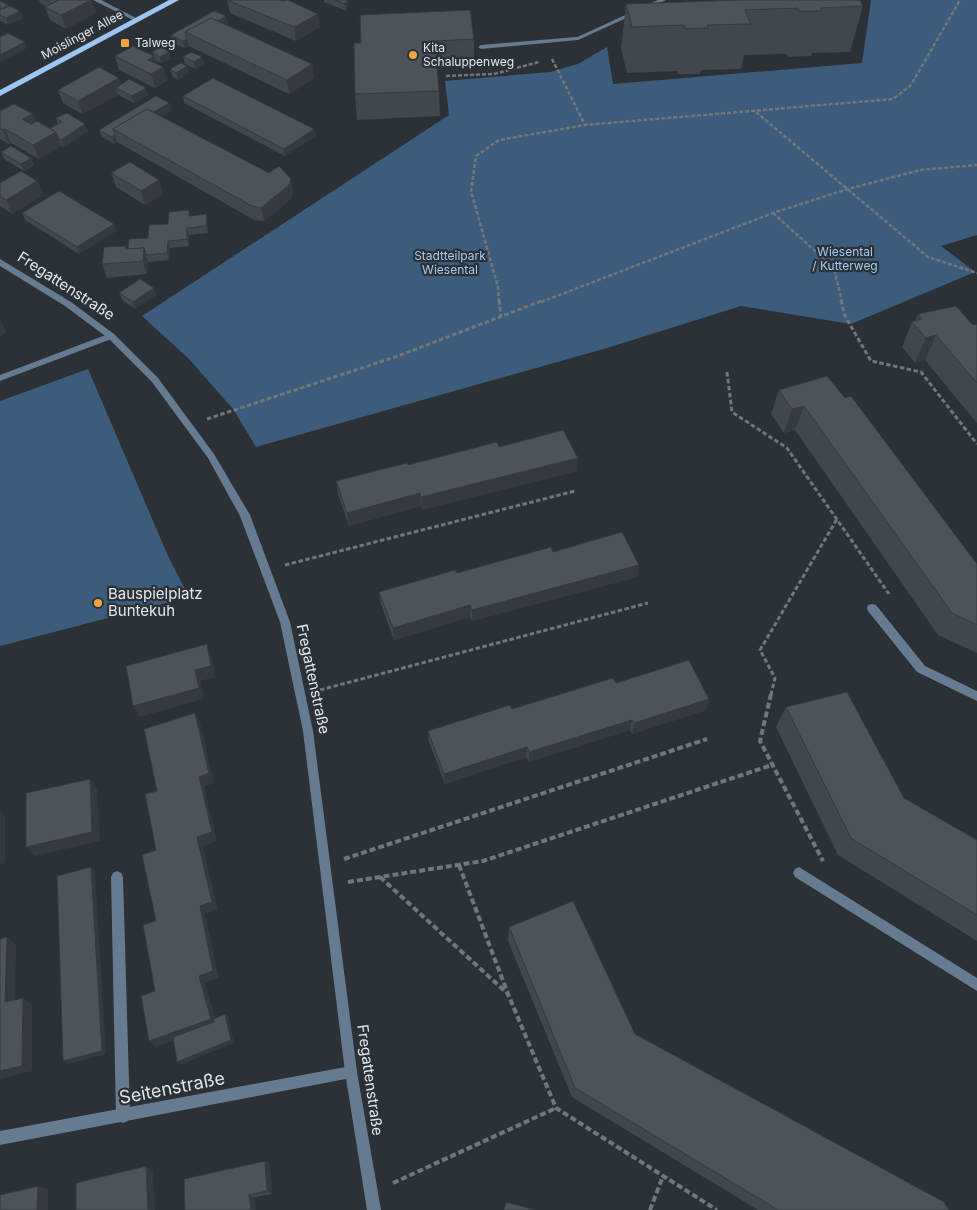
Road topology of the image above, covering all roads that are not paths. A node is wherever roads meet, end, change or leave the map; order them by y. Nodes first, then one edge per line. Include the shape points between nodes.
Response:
1 (96, 0) edge
2 (175, 0) edge
3 (663, 0) edge
4 (137, 20) junction
5 (481, 47) dead end
6 (0, 93) edge
7 (0, 262) edge
8 (111, 336) junction
9 (0, 378) edge
10 (872, 608) dead end
11 (977, 696) edge
12 (799, 873) dead end
13 (117, 877) dead end
14 (977, 985) edge
15 (351, 1072) junction
16 (123, 1116) junction
17 (0, 1138) edge
18 (374, 1210) edge

1 - 4 street
2 - 4 main road, Moislinger Allee
3 - 5 street via 576,39
4 - 6 main road, Moislinger Allee
7 - 8 street, Fregattenstraße via 68,304
8 - 9 street
8 - 15 street, Fregattenstraße via 155,380 211,456 244,516 284,622 308,731
10 - 11 street via 921,669
12 - 14 street
13 - 16 street
15 - 16 street, Seitenstraße
15 - 18 street, Fregattenstraße
16 - 17 street, Seitenstraße

